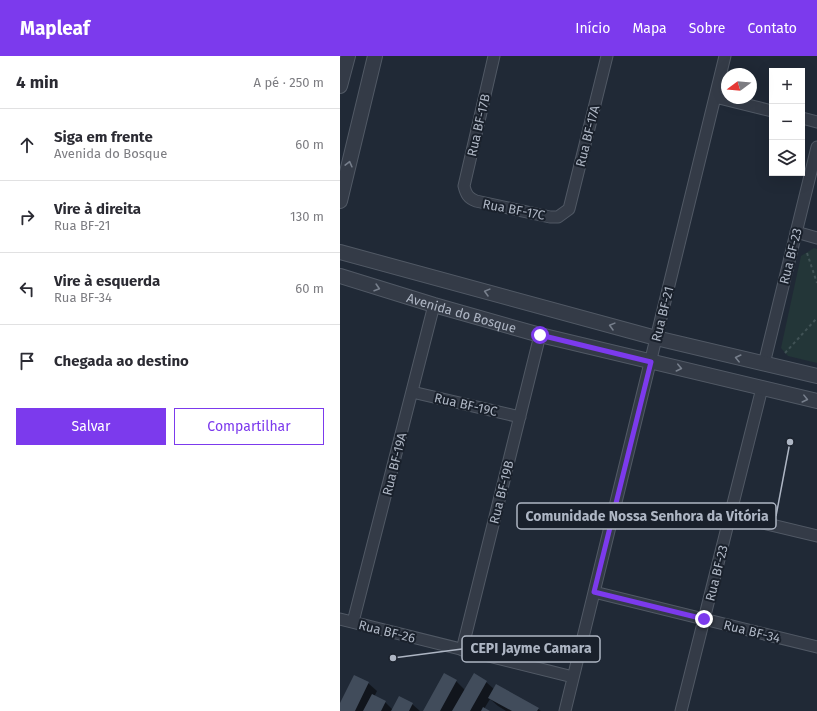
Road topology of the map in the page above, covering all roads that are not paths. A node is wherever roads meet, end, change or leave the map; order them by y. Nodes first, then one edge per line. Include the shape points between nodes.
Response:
1 (348, 56) edge
2 (375, 56) edge
3 (494, 56) edge
4 (607, 56) edge
5 (725, 56) edge
6 (340, 86) edge
7 (715, 97) junction
8 (769, 110) edge
9 (805, 119) edge
10 (817, 122) edge
11 (817, 147) edge
12 (467, 194) joint
13 (340, 202) edge
14 (564, 214) joint
15 (796, 232) junction
16 (817, 238) edge
17 (340, 252) edge
18 (340, 276) edge
19 (434, 306) junction
20 (540, 335) junction
21 (656, 338) junction
22 (651, 362) junction
23 (764, 364) junction
24 (817, 376) edge
25 (762, 388) junction
26 (412, 392) junction
27 (817, 401) edge
28 (520, 417) junction
29 (730, 515) junction
30 (817, 536) edge
31 (594, 592) junction
32 (340, 619) edge
33 (704, 619) junction
34 (354, 622) junction
35 (817, 647) edge
36 (462, 650) junction
37 (573, 677) junction
38 (565, 711) edge
39 (681, 711) edge

1 - 6 street
13 -> 2 street
3 - 12 street, Rua BF-17B via 464,186
4 - 14 street, Rua BF-17A via 569,209
5 - 7 street, Rua BF-21
7 - 8 street
7 - 21 street, Rua BF-21
9 - 10 street
11 - 15 street, Rua BF-23
12 - 14 street, Rua BF-17C via 470,199 476,201 550,216 558,217
15 - 16 street
15 - 23 street, Rua BF-23
21 -> 17 street, Avenida do Bosque
18 -> 19 street, Avenida do Bosque
19 - 20 street, Avenida do Bosque
19 - 26 street, Rua BF-19A
20 - 22 street, Avenida do Bosque
20 - 28 street, Rua BF-19B
21 - 22 street, Rua BF-21
23 -> 21 street, Avenida do Bosque
22 -> 25 street, Avenida do Bosque
22 - 31 street, Rua BF-21
23 - 24 street, Avenida do Bosque
25 -> 27 street, Avenida do Bosque
25 - 29 street, Rua BF-23
26 - 28 street, Rua BF-19C
26 - 34 street, Rua BF-19A
28 - 36 street, Rua BF-19B
29 - 30 street
29 - 33 street, Rua BF-23
31 - 33 street, Rua BF-34
31 - 37 street, Rua BF-21
32 - 34 street, Rua BF-26
33 - 35 street, Rua BF-34
33 - 39 street, Rua BF-23
34 - 36 street, Rua BF-26
36 - 37 street, Rua BF-26
37 - 38 street, Rua BF-21

